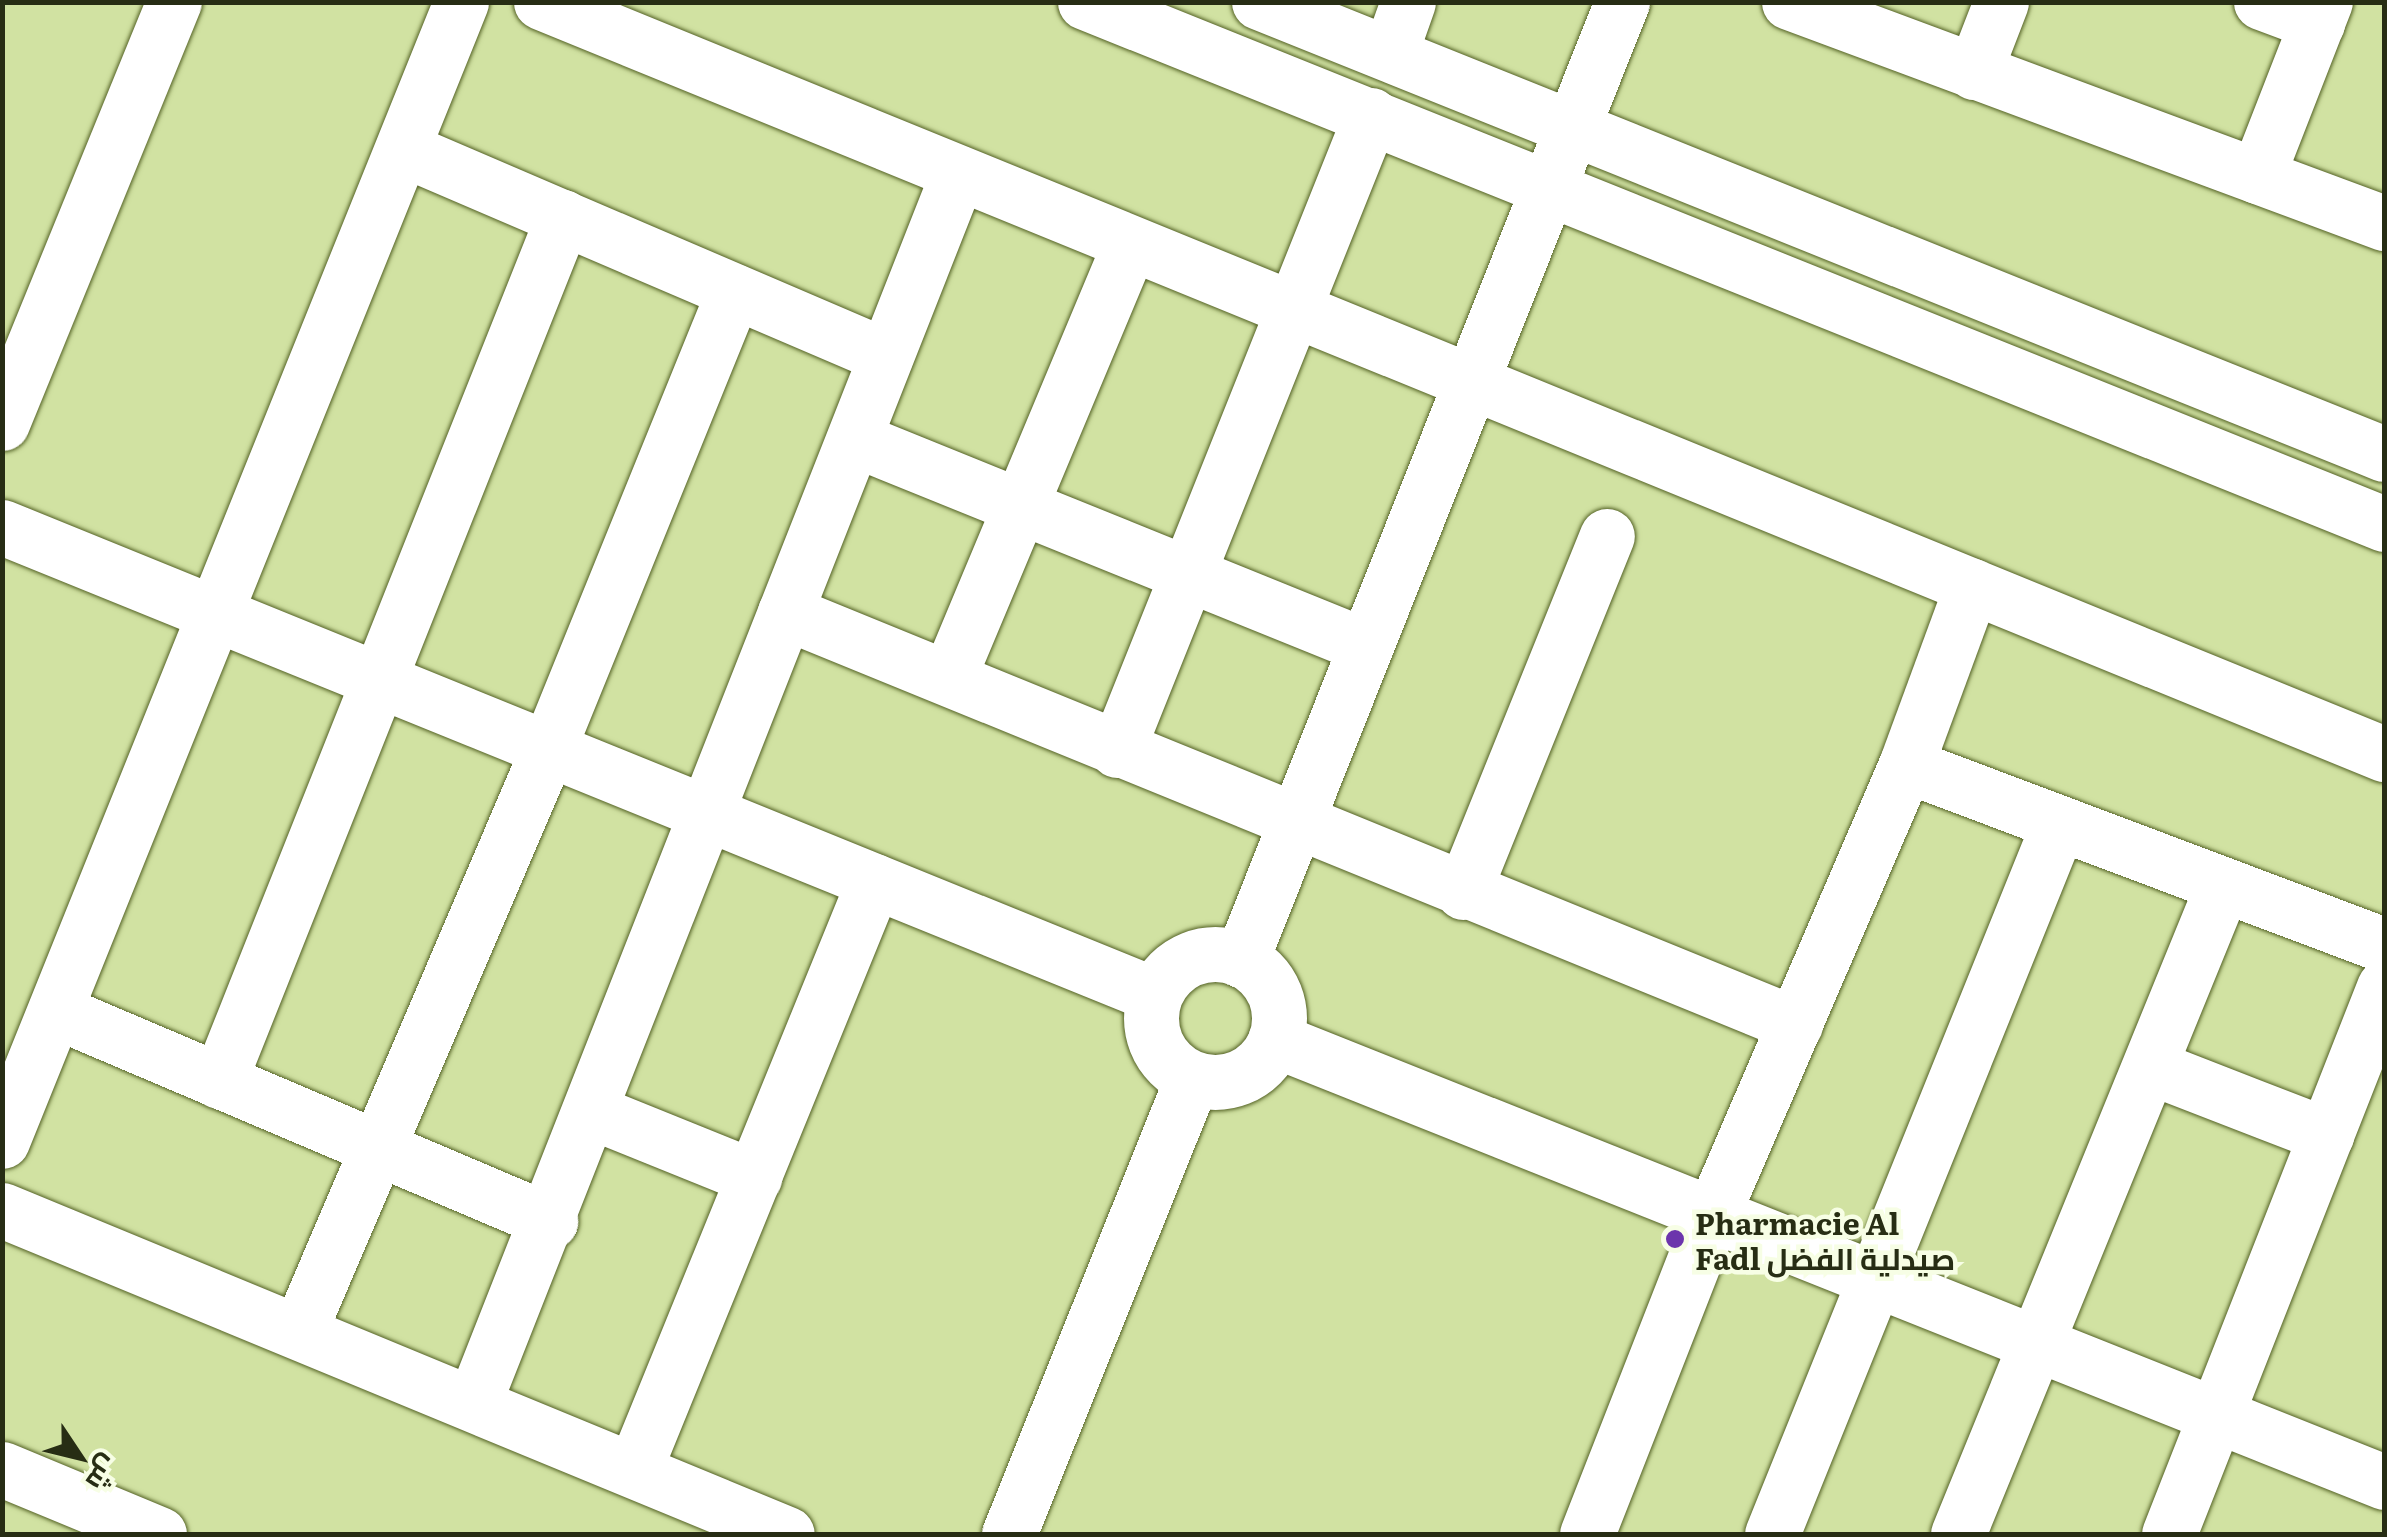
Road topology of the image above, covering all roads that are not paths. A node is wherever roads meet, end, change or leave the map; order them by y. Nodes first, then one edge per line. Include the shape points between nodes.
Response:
1 (174, 2) edge
2 (462, 2) edge
3 (541, 2) edge
4 (1086, 2) edge
5 (1259, 2) edge
6 (1408, 2) edge
7 (1622, 2) edge
8 (2001, 2) edge
9 (2261, 2) edge
10 (1805, 5) edge
11 (2320, 13) edge
12 (1390, 53) junction
13 (1974, 72) junction
14 (1372, 115) junction
15 (1574, 126) junction
16 (403, 149) junction
17 (958, 173) junction
18 (2257, 176) junction
19 (1551, 185) junction
20 (562, 218) junction
21 (2384, 224) edge
22 (1130, 242) junction
23 (734, 290) junction
24 (1292, 309) junction
25 (886, 356) junction
26 (1472, 382) junction
27 (2, 423) edge
28 (854, 439) junction
29 (2384, 454) edge
30 (1016, 507) junction
31 (2384, 524) edge
32 (2, 527) edge
33 (1608, 536) dead end
34 (1186, 578) junction
35 (1972, 586) junction
36 (785, 612) junction
37 (218, 614) junction
38 (1366, 646) junction
39 (949, 676) junction
40 (381, 680) junction
41 (548, 749) junction
42 (1117, 750) junction
43 (2384, 754) edge
44 (1906, 765) junction
45 (710, 814) junction
46 (2059, 823) junction
47 (1295, 824) junction
48 (874, 881) junction
49 (2223, 885) junction
50 (1463, 892) junction
51 (2384, 946) edge
52 (1241, 960) junction
53 (2384, 988) edge
54 (1155, 994) junction
55 (58, 1012) junction
56 (1796, 1024) junction
57 (1275, 1040) junction
58 (2150, 1067) junction
59 (1192, 1079) junction
60 (219, 1081) junction
61 (592, 1112) junction
62 (2326, 1135) junction
63 (2, 1141) edge
64 (376, 1147) junction
65 (754, 1176) junction
66 (2, 1210) edge
67 (1713, 1213) junction
68 (550, 1221) junction
69 (1876, 1276) junction
70 (300, 1328) junction
71 (2039, 1344) junction
72 (474, 1402) junction
73 (2216, 1414) junction
74 (2, 1470) edge
75 (634, 1470) junction
76 (2384, 1482) edge
77 (159, 1534) edge
78 (787, 1534) edge
79 (1009, 1534) edge
80 (1587, 1534) edge
81 (1772, 1534) edge
82 (1958, 1534) edge
83 (2168, 1534) edge

1 - 27 street
2 - 16 street
3 - 17 street
4 - 14 street
5 - 12 street
6 - 12 street
7 - 15 street
8 - 13 street
9 - 11 street
10 - 13 street
11 - 18 street
12 - 15 street
13 - 18 street
14 - 19 street
14 - 24 street
15 - 19 street
15 - 29 street
16 - 20 street
16 - 37 street
17 - 22 street
17 - 25 street
18 - 21 street
19 - 26 street
19 - 31 street
20 - 23 street
20 - 40 street
22 - 24 street
22 - 30 street
23 - 25 street
23 - 41 street
24 - 26 street
24 - 34 street
25 - 28 street
26 - 35 street
26 - 38 street
28 - 30 street
28 - 36 street
30 - 34 street
30 - 39 street
32 - 37 street
33 - 50 street
34 - 38 street
34 - 42 street
35 - 43 street
35 - 44 street
36 - 39 street
36 - 45 street
37 - 40 street
37 - 55 street
38 - 47 street
39 - 42 street
40 - 41 street
40 - 60 street
41 - 45 street
41 - 64 street
42 - 47 street
44 - 46 street
44 - 56 street
45 - 48 street
45 - 61 street
46 - 49 street
46 - 69 street
47 - 50 street
47 - 52 street
48 - 54 street
48 - 65 street
49 - 51 street
49 - 58 street
50 - 56 street
52 - 54 street via 1191,959
52 - 57 street via 1274,993
53 - 62 street
54 - 59 street via 1156,1044
55 - 60 street
55 - 63 street
56 - 67 street
57 - 59 street via 1241,1077
57 - 67 street
58 - 62 street
58 - 71 street
59 - 79 street
60 - 64 street
61 - 65 street
61 - 68 street
62 - 73 street
64 - 68 street
64 - 70 street
65 - 75 street
66 - 70 street
67 - 69 street
67 - 80 street
68 - 72 street
69 - 71 street
69 - 81 street
70 - 72 street
71 - 73 street
71 - 82 street
72 - 75 street
73 - 76 street
73 - 83 street
74 - 77 street
75 - 78 street

